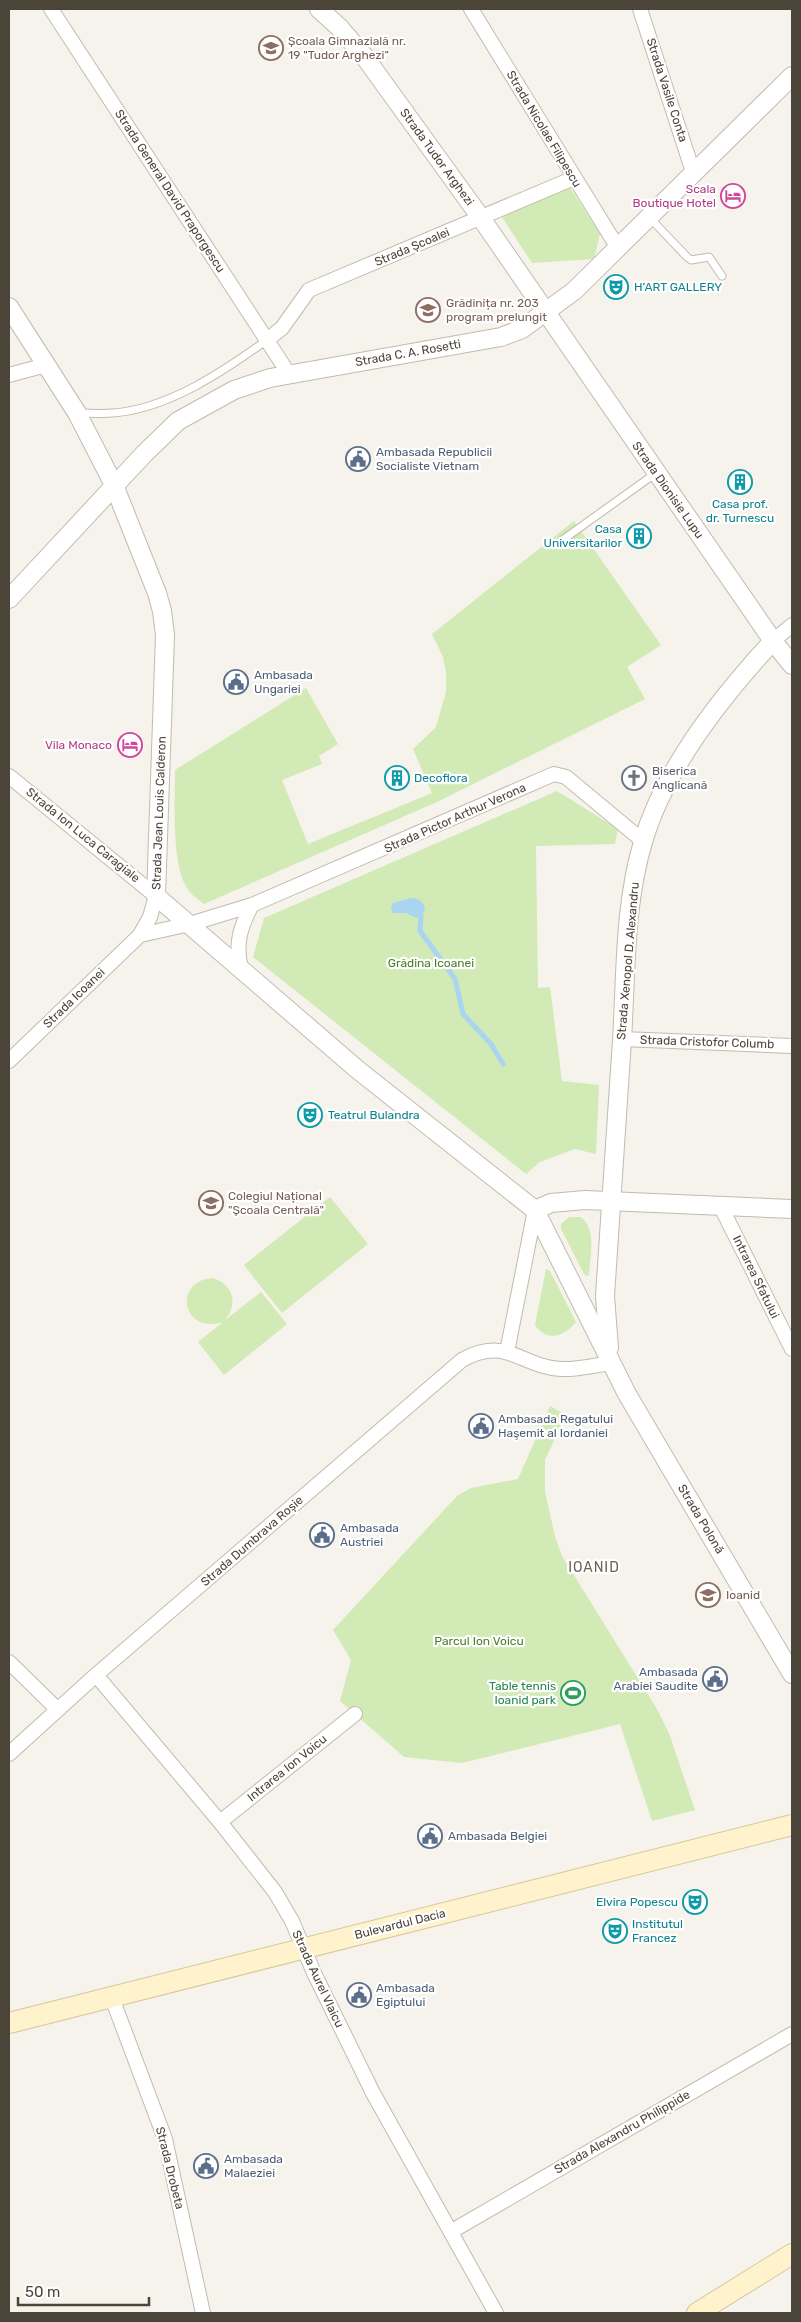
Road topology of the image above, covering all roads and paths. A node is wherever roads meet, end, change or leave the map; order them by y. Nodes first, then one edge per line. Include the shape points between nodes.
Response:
1 (51, 9) edge
2 (319, 9) edge
3 (472, 9) edge
4 (640, 9) edge
5 (791, 81) edge
6 (693, 172) junction
7 (574, 178) junction
8 (649, 216) junction
9 (482, 218) junction
10 (618, 248) junction
11 (722, 276) dead end
12 (9, 306) edge
13 (547, 312) junction
14 (267, 340) junction
15 (46, 365) junction
16 (289, 374) junction
17 (9, 375) edge
18 (77, 414) junction
19 (656, 472) junction
20 (114, 485) junction
21 (561, 541) dead end
22 (9, 599) edge
23 (792, 625) edge
24 (773, 641) junction
25 (792, 665) edge
26 (9, 776) edge
27 (643, 841) junction
28 (156, 896) junction
29 (252, 905) junction
30 (190, 924) junction
31 (140, 935) junction
32 (241, 969) junction
33 (622, 1039) junction
34 (792, 1046) edge
35 (9, 1061) edge
36 (611, 1201) junction
37 (720, 1205) junction
38 (792, 1208) edge
39 (535, 1210) junction
40 (792, 1349) edge
41 (507, 1352) junction
42 (611, 1363) junction
43 (9, 1662) edge
44 (792, 1674) edge
45 (96, 1675) junction
46 (57, 1710) junction
47 (354, 1714) dead end
48 (9, 1754) edge
49 (220, 1822) junction
50 (792, 1825) edge
51 (304, 1948) junction
52 (112, 1998) junction
53 (9, 2023) edge
54 (792, 2034) edge
55 (452, 2231) junction
56 (792, 2254) edge
57 (721, 2307) edge
58 (203, 2313) edge
59 (496, 2313) edge
60 (697, 2313) edge

1 - 14 street, Strada General David Praporgescu
2 - 9 street, Strada Tudor Arghezi via 364,56
3 - 7 street, Strada Nicolae Filipescu
4 - 6 street, Strada Vasile Conta
5 - 6 street, Strada C. A. Rosetti
6 - 8 street, Strada C. A. Rosetti
7 - 9 street, Strada Școalei
7 - 10 street, Strada Nicolae Filipescu
8 - 10 street, Strada C. A. Rosetti
8 - 11 lane via 687,257 691,260 709,257
9 - 13 street, Strada Tudor Arghezi
9 - 14 street, Strada Școalei via 310,290 282,328
10 - 13 street, Strada C. A. Rosetti
12 - 15 street, Strada Jean Louis Calderon
13 - 16 street, Strada C. A. Rosetti via 522,329 501,337
13 - 19 street, Strada Dionisie Lupu
14 - 16 street, Strada General David Praporgescu
14 - 18 lane via 232,365 168,398 114,414
15 - 17 street
15 - 18 street, Strada Jean Louis Calderon
16 - 20 street, Strada C. A. Rosetti via 234,390 194,411 164,433
18 - 20 street, Strada Jean Louis Calderon
19 - 21 lane
19 - 24 street, Strada Dionisie Lupu
20 - 22 street, Strada C. A. Rosetti
20 - 28 street, Strada Jean Louis Calderon via 157,593 166,635
23 - 24 street
24 - 25 street, Strada Dionisie Lupu
24 - 27 street, Strada Xenopol D. Alexandru via 689,748 672,776
26 - 28 street, Strada Ion Luca Caragiale
27 - 29 street, Strada Pictor Arthur Verona via 566,777 554,774
27 - 33 street, Strada Xenopol D. Alexandru via 634,880
28 - 30 street, Strada Jean Louis Calderon
28 - 31 street, Strada Icoanei
29 - 30 street, Strada Pictor Arthur Verona
29 - 32 street via 237,944
30 - 31 street
30 - 32 street, Strada Jean Louis Calderon
31 - 35 street, Strada Icoanei
32 - 39 street, Strada Jean Louis Calderon via 358,1070
33 - 34 street, Strada Cristofor Columb
33 - 36 street, Strada Xenopol D. Alexandru
36 - 37 street
36 - 39 street via 568,1200
36 - 42 street, Strada Xenopol D. Alexandru via 605,1302
37 - 38 street
37 - 40 street, Intrarea Sfatului
39 - 41 street
39 - 42 street, Strada Polonă
41 - 42 street, Strada Dumbrava Roșie via 561,1369
41 - 45 street, Strada Dumbrava Roșie via 484,1351 462,1360
42 - 44 street, Strada Polonă
43 - 46 street
45 - 46 street, Strada Dumbrava Roșie
45 - 49 street, Strada Aurel Vlaicu
46 - 48 street, Strada Dumbrava Roșie
47 - 49 street, Intrarea Ion Voicu
49 - 51 street, Strada Aurel Vlaicu via 275,1892
50 - 51 main road, Bulevardul Dacia
51 - 52 main road, Bulevardul Dacia
51 - 55 street, Strada Aurel Vlaicu via 373,2093
52 - 53 main road, Bulevardul Dacia
52 - 58 street, Strada Drobeta via 165,2139
54 - 55 street, Strada Alexandru Philippide
55 - 59 street, Strada Aurel Vlaicu
56 - 57 main road
57 - 60 main road

